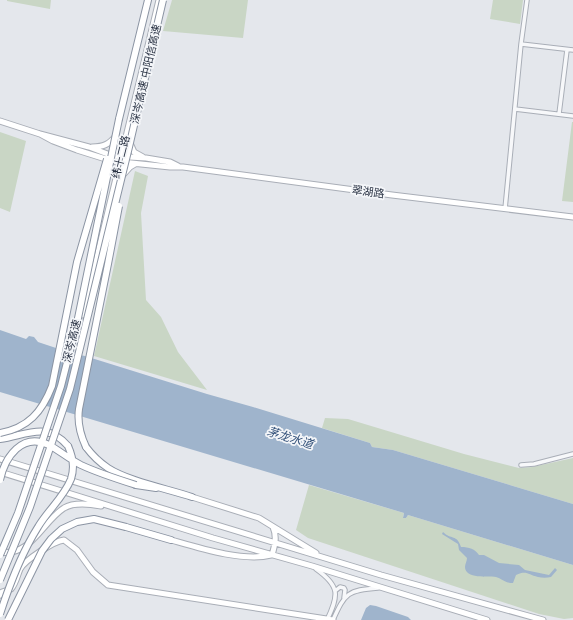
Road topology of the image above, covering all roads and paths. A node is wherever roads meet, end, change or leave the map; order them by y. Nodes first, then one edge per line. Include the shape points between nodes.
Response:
1 (149, 0) edge
2 (158, 0) edge
3 (163, 0) edge
4 (527, 0) edge
5 (521, 44) junction
6 (567, 50) junction
7 (573, 50) edge
8 (515, 109) junction
9 (559, 114) junction
10 (573, 116) edge
11 (119, 119) junction
12 (0, 121) edge
13 (127, 131) junction
14 (118, 133) junction
15 (40, 134) junction
16 (90, 147) junction
17 (130, 147) junction
18 (92, 155) junction
19 (121, 157) junction
20 (112, 158) junction
21 (146, 158) junction
22 (119, 163) junction
23 (135, 164) junction
24 (178, 166) junction
25 (114, 186) junction
26 (103, 198) junction
27 (505, 209) junction
28 (573, 218) edge
29 (89, 290) junction
30 (83, 315) dead end
31 (0, 433) edge
32 (0, 439) edge
33 (573, 454) edge
34 (0, 459) edge
35 (521, 465) dead end
36 (0, 472) edge
37 (0, 480) edge
38 (169, 490) junction
39 (192, 497) joint
40 (118, 508) junction
41 (272, 524) junction
42 (171, 540) joint
43 (276, 542) junction
44 (0, 552) edge
45 (0, 555) edge
46 (272, 555) junction
47 (322, 557) junction
48 (312, 566) junction
49 (0, 580) edge
50 (381, 588) junction
51 (335, 591) junction
52 (0, 595) edge
53 (344, 598) junction
54 (0, 614) edge
55 (8, 620) edge
56 (330, 620) edge
57 (487, 620) edge
58 (542, 620) edge

1 - 11 highway, 深岑高速 中阳信高速
1 - 14 street
2 - 13 street, 纬十二路
3 - 17 highway, 深岑高速 中阳信高速, bridge
4 - 5 street
5 - 6 street
5 - 8 street
6 - 7 street
6 - 9 street
8 - 9 street
8 - 27 street
9 - 10 street
11 - 31 highway, bridge via 77,262 47,400 30,420 15,429
11 - 45 highway, 深岑高速, bridge via 77,323 61,386 18,513
12 - 15 street, 翠湖路
13 - 19 street, 纬十二路
13 - 21 street via 134,152
14 - 16 street via 108,144
14 - 20 street
15 - 16 street, 翠湖路
15 - 18 street, 翠湖路
16 - 20 street, 翠湖路
17 - 38 highway, bridge via 78,419 80,434 86,447 109,469
17 - 49 highway, 深岑高速, bridge via 70,389 30,507
18 - 20 street, 翠湖路
18 - 26 street via 102,160 105,166
19 - 20 street, 翠湖路
19 - 21 street, 翠湖路
19 - 22 street, 纬十二路
20 - 22 street, 翠湖路
20 - 26 street
21 - 24 street, 翠湖路
22 - 23 street, 翠湖路
22 - 25 street, 纬十二路
23 - 24 street, 翠湖路
23 - 25 street
24 - 27 street, 翠湖路
25 - 29 street, 纬十二路
26 - 29 street via 82,288
27 - 28 street, 翠湖路
29 - 30 street, 纬十二路
32 - 54 highway, bridge via 33,431 52,434 68,446 74,466 67,487 30,540 12,578
33 - 35 street
34 - 43 street
36 - 40 street
37 - 38 highway, bridge via 10,454 19,446 38,442 48,444 79,464 94,470 146,488
38 - 39 highway
39 - 41 street via 253,515
40 - 44 street via 81,504 65,507 34,540 20,549 7,553
40 - 46 street
41 - 43 street
41 - 47 street
42 - 46 street via 249,557
42 - 55 highway, bridge via 94,519 77,522 62,529 42,551
43 - 46 street
43 - 47 street
46 - 48 street
47 - 58 street
48 - 50 street
48 - 51 street via 331,581
50 - 53 street via 357,590
50 - 57 street
51 - 53 street via 343,587
51 - 56 street via 335,605
52 - 56 street via 11,589 24,563 59,540 64,540 77,550 93,572 108,585
53 - 56 street

